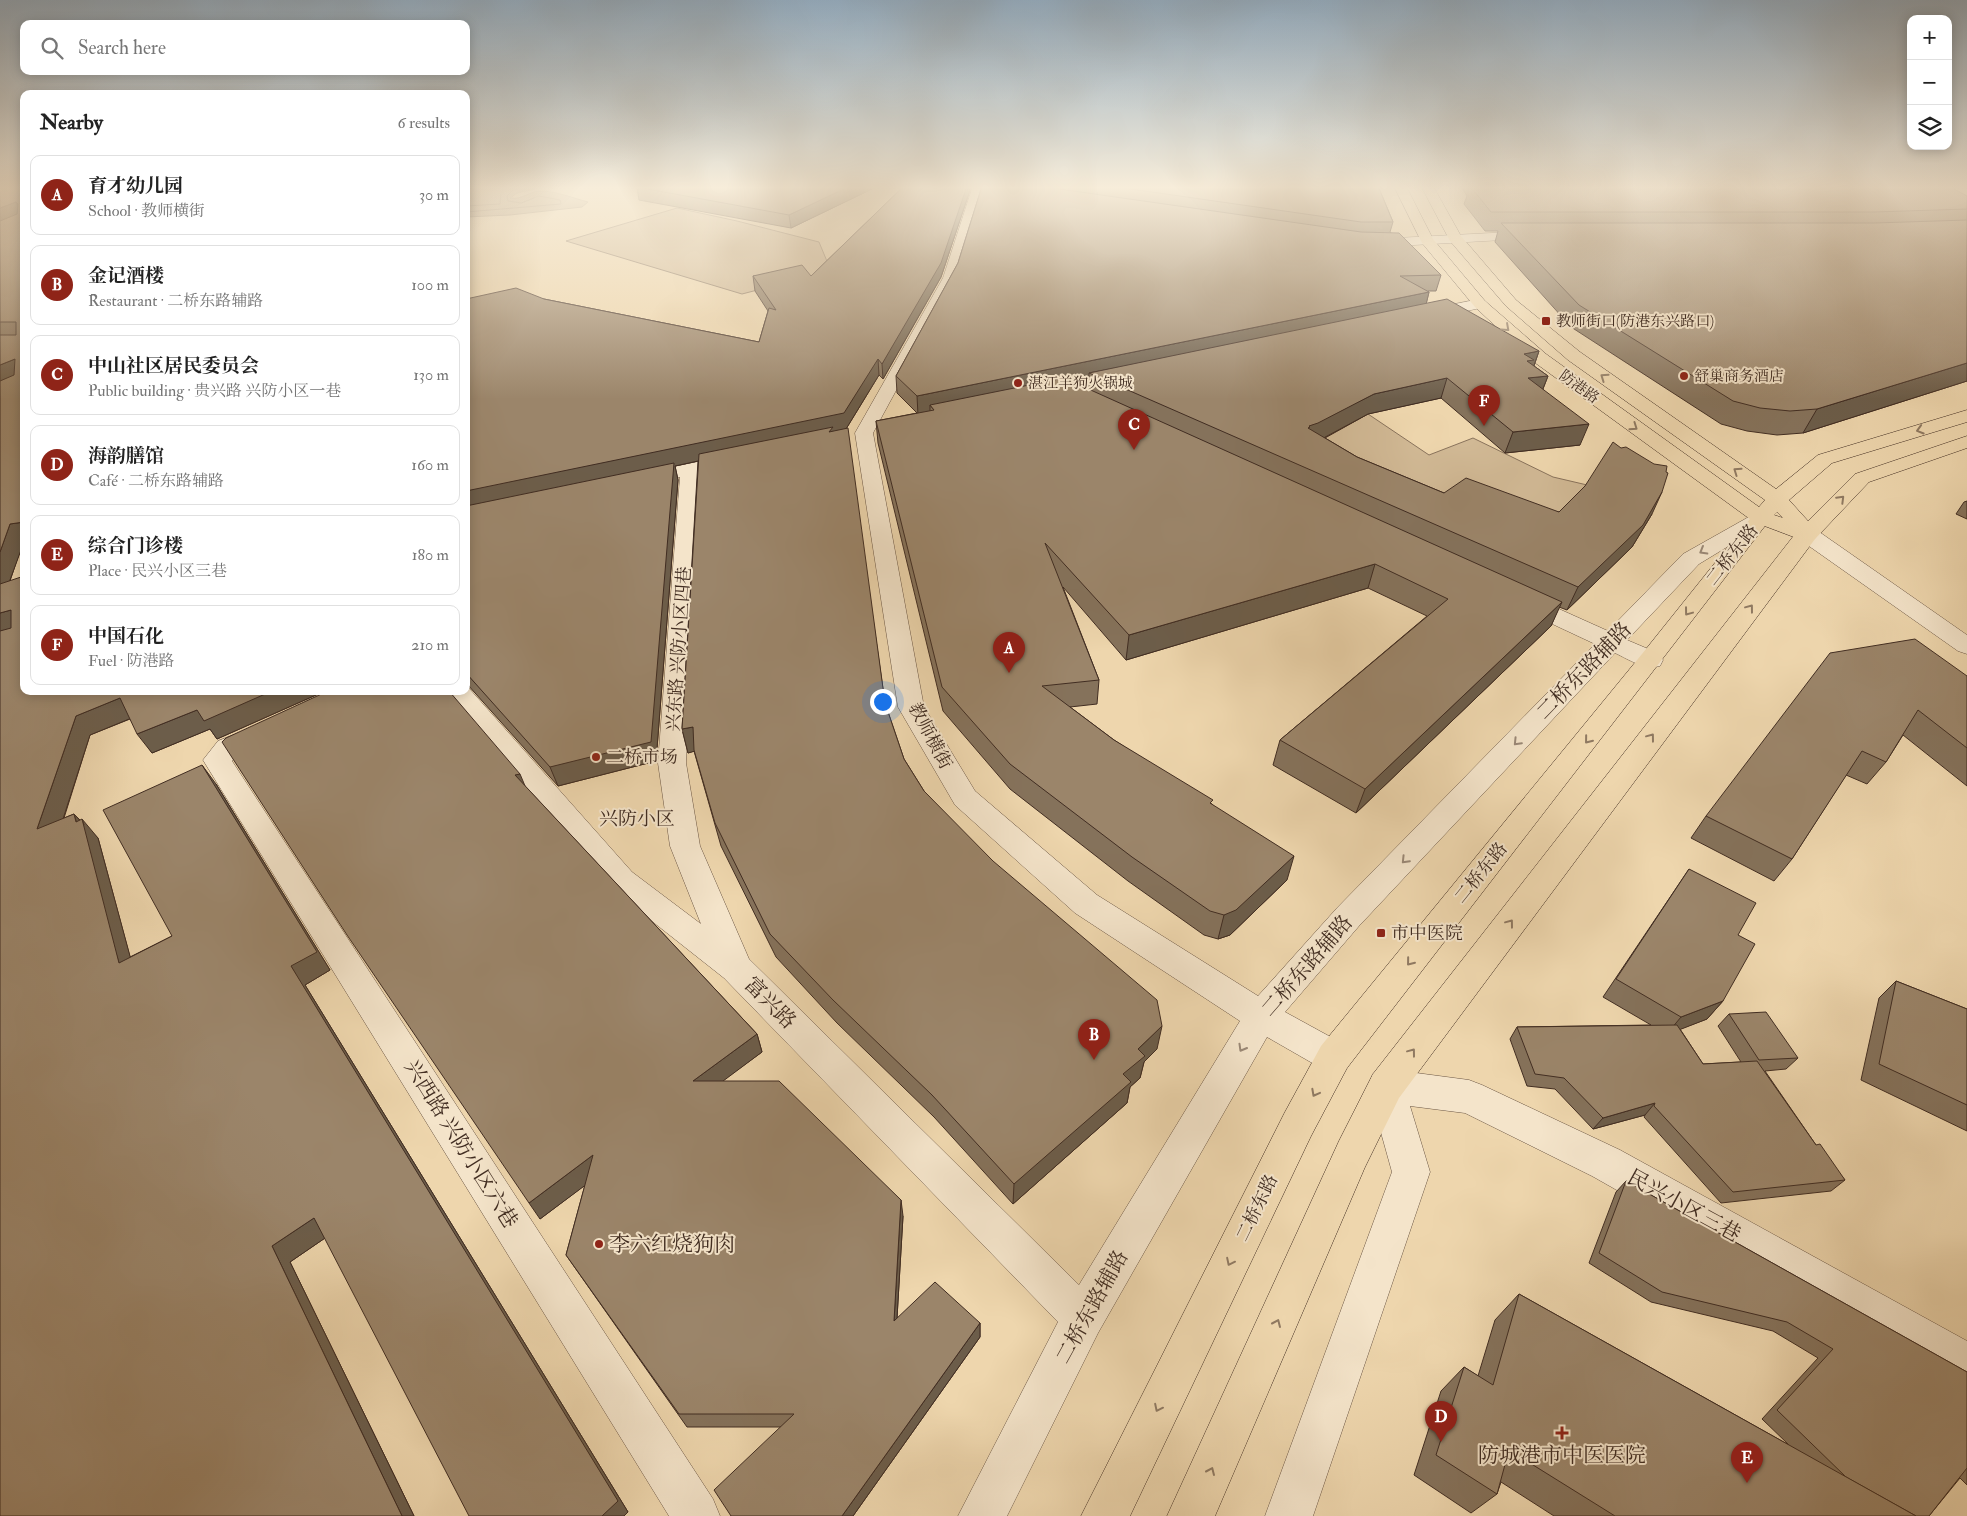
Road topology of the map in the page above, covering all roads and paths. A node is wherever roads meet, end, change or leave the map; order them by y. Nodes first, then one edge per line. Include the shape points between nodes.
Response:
1 (958, 257) edge
2 (1441, 257) edge
3 (1471, 257) edge
4 (1480, 304) junction
5 (1407, 319) edge
6 (1148, 373) edge
7 (1064, 391) junction
8 (1026, 399) edge
9 (1090, 403) edge
10 (1967, 416) edge
11 (1967, 442) edge
12 (749, 457) edge
13 (691, 469) junction
14 (626, 483) edge
15 (1769, 508) junction
16 (1807, 534) junction
17 (1504, 592) edge
18 (1612, 642) junction
19 (1967, 646) edge
20 (1651, 660) junction
21 (460, 695) edge
22 (286, 722) edge
23 (736, 968) junction
24 (1261, 1016) junction
25 (1334, 1057) junction
26 (1386, 1086) junction
27 (1083, 1318) junction
28 (1967, 1365) edge
29 (696, 1516) edge
30 (982, 1516) edge
31 (1105, 1516) edge
32 (1191, 1516) edge
33 (1289, 1516) edge

1 - 24 street, 教师横街 via 950,278 864,433 911,707 965,798 1086,904
2 - 4 main road, 防港路
15 -> 3 main road, 防港路 via 1511,303
4 - 5 street
4 -> 15 main road, 防港路 via 1540,358
6 - 7 street
7 - 8 street
7 - 9 street
10 -> 15 main road, 二桥东路 via 1825,459
16 -> 11 main road via 1862,478
12 - 13 street
13 - 14 street
13 - 23 street, 兴东路 兴防小区四巷 via 672,763 685,846
15 - 16 main road, 防港路
15 -> 18 street, 二桥东路辅路 via 1691,559
15 -> 20 main road, 二桥东路
16 - 19 street, 防港路
26 -> 16 main road
17 - 18 street
18 - 20 street
18 -> 24 street, 二桥东路辅路 via 1348,917
20 -> 25 main road, 二桥东路
21 - 23 street, 富兴路 via 621,880
22 - 29 street, 兴西路 兴防小区六巷 via 228,748 218,760
23 - 27 street, 富兴路
24 - 25 street, 教师横街
24 -> 27 street, 二桥东路辅路
25 -> 31 main road, 二桥东路
26 - 28 street, 民兴小区三巷 via 1469,1097 1597,1159
32 -> 26 main road via 1352,1154
26 - 33 street via 1411,1172
27 - 30 street, 二桥东路辅路

